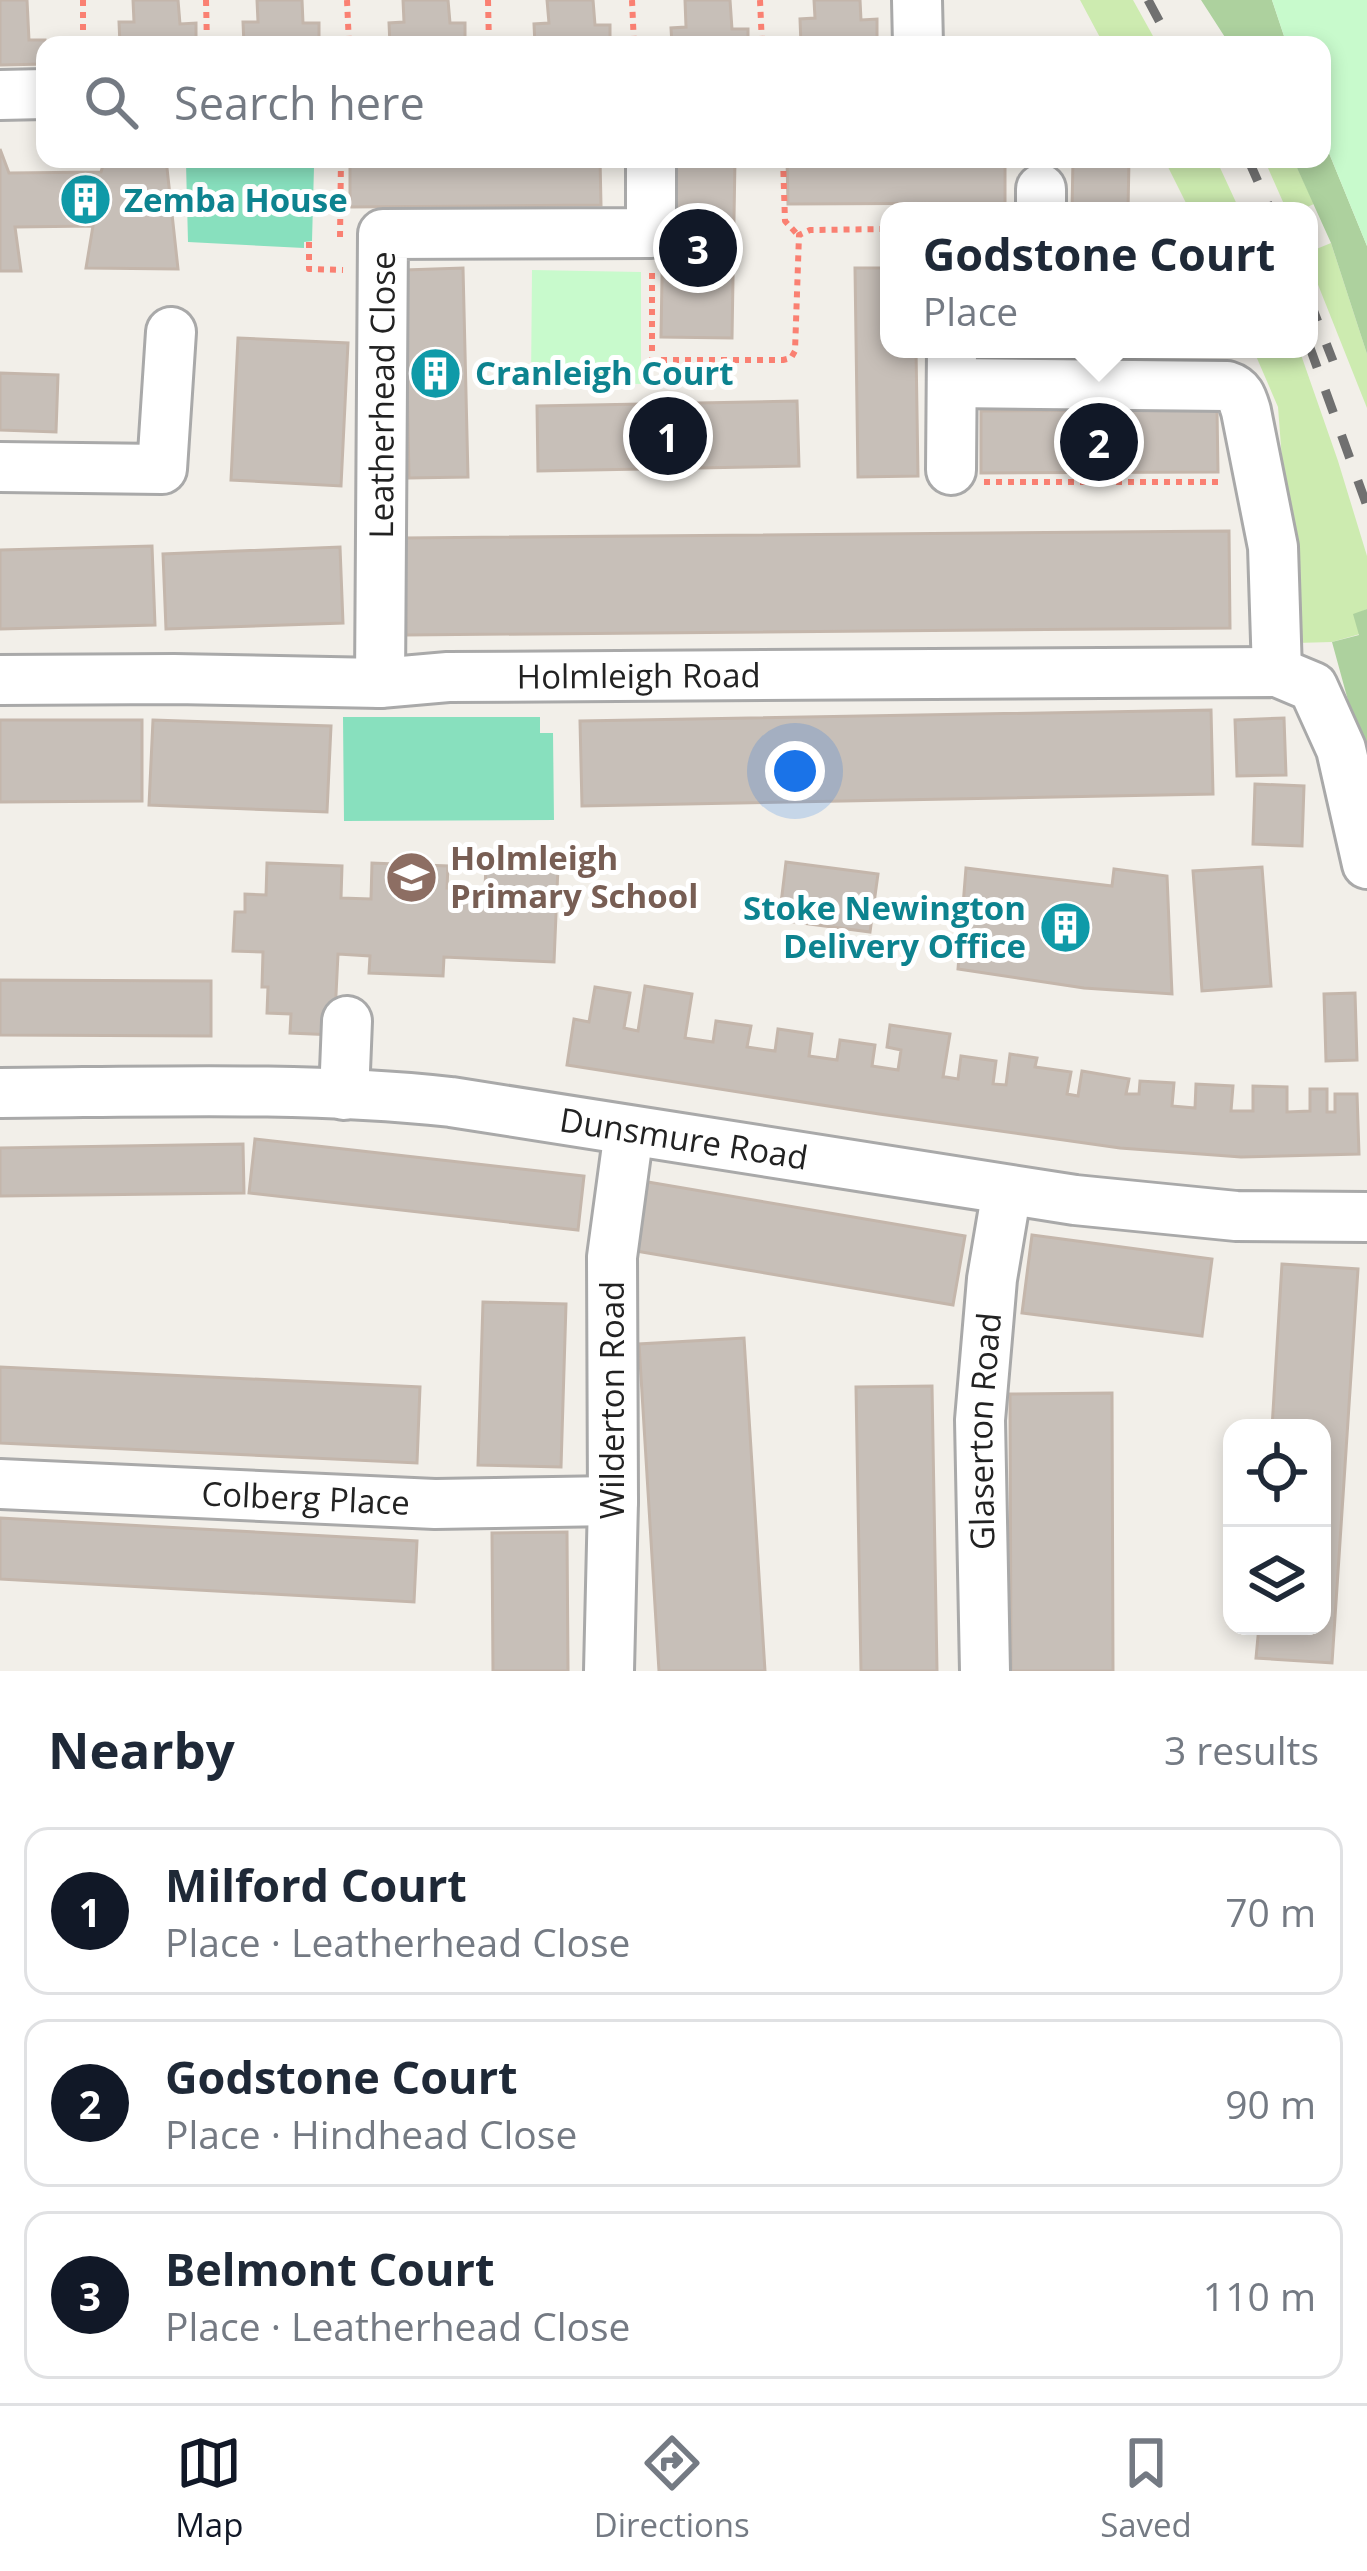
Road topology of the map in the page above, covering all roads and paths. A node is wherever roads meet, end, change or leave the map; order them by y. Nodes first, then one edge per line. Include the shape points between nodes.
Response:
1 (82, 0) edge
2 (206, 0) edge
3 (347, 0) edge
4 (488, 0) edge
5 (632, 0) edge
6 (760, 0) edge
7 (917, 0) edge
8 (83, 36) edge
9 (207, 36) edge
10 (349, 36) edge
11 (490, 36) edge
12 (634, 36) edge
13 (761, 36) edge
14 (918, 36) edge
15 (36, 94) edge
16 (0, 95) edge
17 (341, 168) edge
18 (651, 168) edge
19 (783, 168) edge
20 (880, 229) edge
21 (799, 236) junction
22 (651, 241) junction
23 (309, 242) dead end
24 (340, 248) dead end
25 (309, 269) dead end
26 (171, 332) dead end
27 (952, 366) edge
28 (1041, 366) edge
29 (0, 467) edge
30 (951, 470) joint
31 (1263, 483) junction
32 (1277, 672) junction
33 (0, 680) edge
34 (380, 682) junction
35 (1367, 864) edge
36 (347, 1021) dead end
37 (0, 1093) edge
38 (344, 1095) junction
39 (629, 1131) junction
40 (1007, 1190) junction
41 (1367, 1216) edge
42 (0, 1484) edge
43 (613, 1502) junction
44 (609, 1671) edge
45 (985, 1671) edge

1 - 8 path
2 - 9 path
3 - 10 path
4 - 11 path
5 - 12 path
6 - 13 path
7 - 14 street
15 - 16 street
17 - 24 path
18 - 22 street
19 - 21 path via 784,220
20 - 21 path
21 - 22 path via 795,351 783,360 652,360
22 - 34 street, Leatherhead Close via 382,234
23 - 25 path
26 - 29 street via 162,469
27 - 28 street
27 - 30 street
28 - 31 street via 1236,389
30 - 31 path via 951,482
31 - 32 street
32 - 34 street, Holmleigh Road
32 - 35 street via 1313,688 1341,749
33 - 34 street, Holmleigh Road
36 - 38 street
37 - 38 street, Dunsmure Road
38 - 39 street, Dunsmure Road via 451,1102
39 - 40 street, Dunsmure Road
39 - 43 street, Wilderton Road via 612,1257
40 - 41 street, Dunsmure Road via 1236,1216
40 - 45 street, Glaserton Road via 980,1420
42 - 43 street, Colberg Place via 435,1504
43 - 44 street, Wilderton Road

